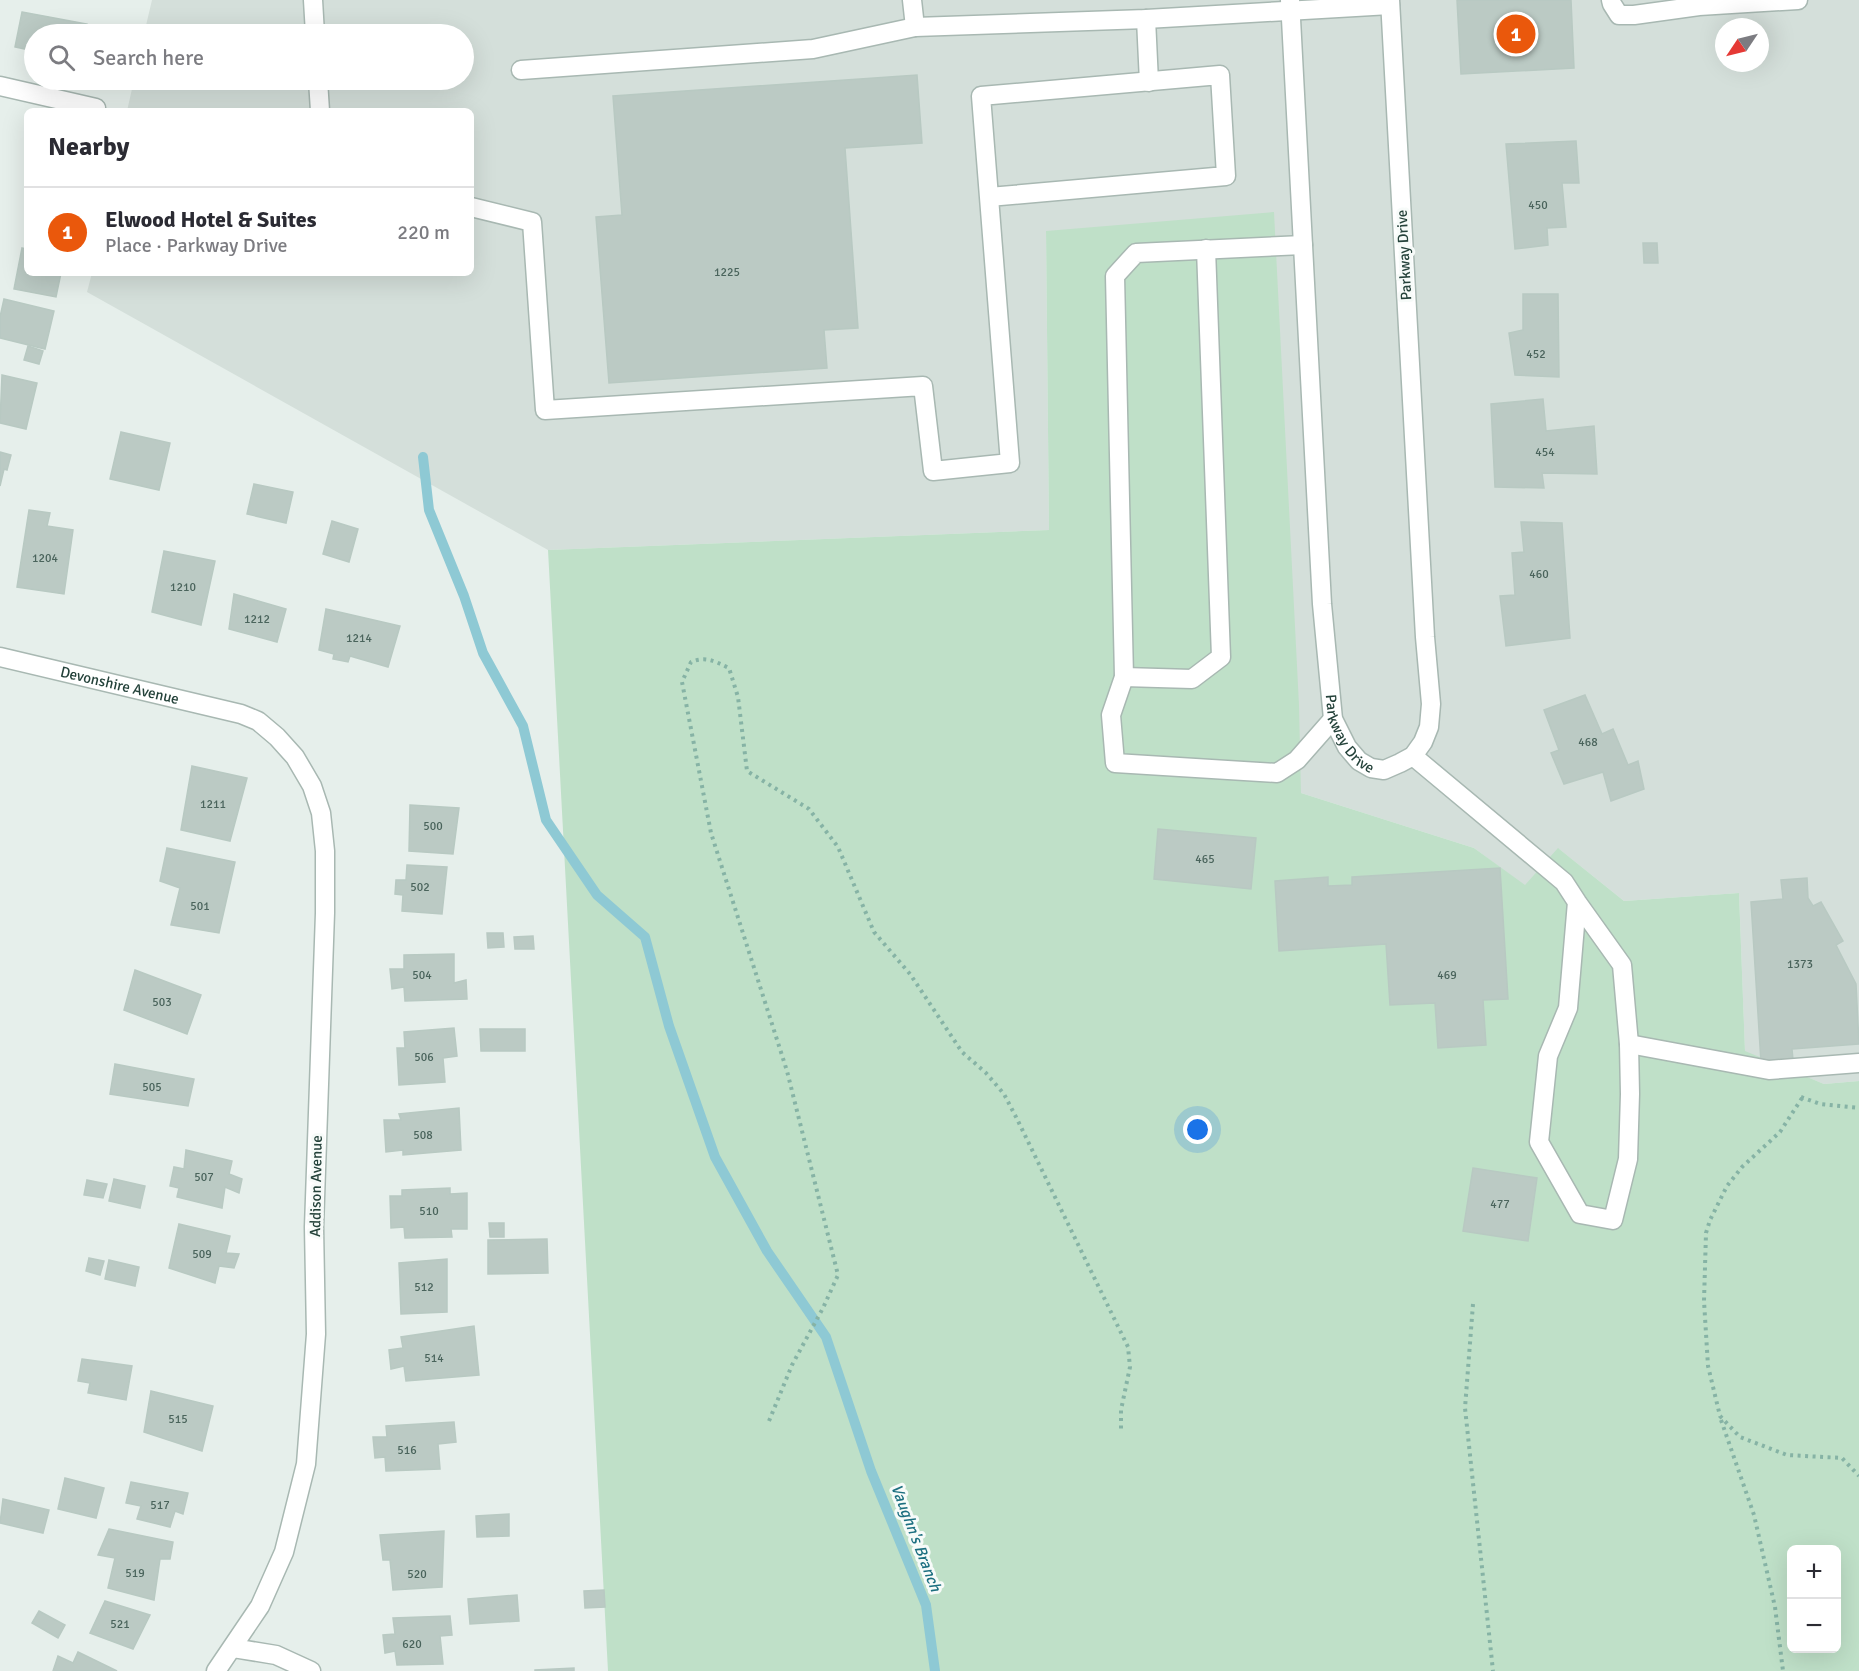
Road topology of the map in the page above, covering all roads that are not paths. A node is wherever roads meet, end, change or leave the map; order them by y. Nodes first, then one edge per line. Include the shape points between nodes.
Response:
1 (313, 0) edge
2 (912, 0) edge
3 (1611, 0) edge
4 (1798, 0) edge
5 (1390, 3) edge
6 (1290, 5) edge
7 (1146, 20) junction
8 (314, 24) edge
9 (915, 27) junction
10 (521, 70) dead end
11 (1149, 82) junction
12 (0, 86) edge
13 (319, 90) edge
14 (96, 108) dead end
15 (320, 108) edge
16 (989, 197) junction
17 (474, 208) edge
18 (1303, 245) junction
19 (1206, 249) junction
20 (0, 657) edge
21 (1124, 678) junction
22 (241, 714) joint
23 (1333, 719) junction
24 (1413, 756) junction
25 (1577, 902) junction
26 (1629, 1044) junction
27 (1859, 1063) edge
28 (233, 1648) junction
29 (216, 1671) edge
30 (311, 1671) edge

1 - 8 street
2 - 9 street
3 - 4 street via 1619,15
5 - 6 street
5 - 24 street, Parkway Drive via 1431,704 1429,727
6 - 7 street
6 - 18 street, Parkway Drive
7 - 9 street
7 - 11 street
9 - 10 street via 813,49
11 - 16 street via 981,96
11 - 16 street via 1220,75 1226,176
12 - 14 street
13 - 15 street
16 - 17 street via 1010,463 933,471 923,386 545,410 532,222
18 - 19 street
18 - 23 street, Parkway Drive via 1321,592
19 - 21 street via 1136,253 1115,276
19 - 21 street via 1221,657 1192,679
20 - 22 street, Devonshire Avenue
21 - 23 street via 1111,715 1115,762 1277,773 1297,760
22 - 28 street, Addison Avenue via 258,721 277,737 295,757 312,786 321,813 325,882 314,1227 316,1334 306,1464 284,1552 260,1606
23 - 24 street, Parkway Drive via 1347,747 1371,768 1384,770
24 - 25 street via 1564,882
25 - 26 street via 1622,965
25 - 26 street via 1568,1008 1548,1056 1539,1142 1580,1214 1613,1220 1628,1159
26 - 27 street via 1769,1070
28 - 29 street, Addison Avenue
28 - 30 street via 276,1655

